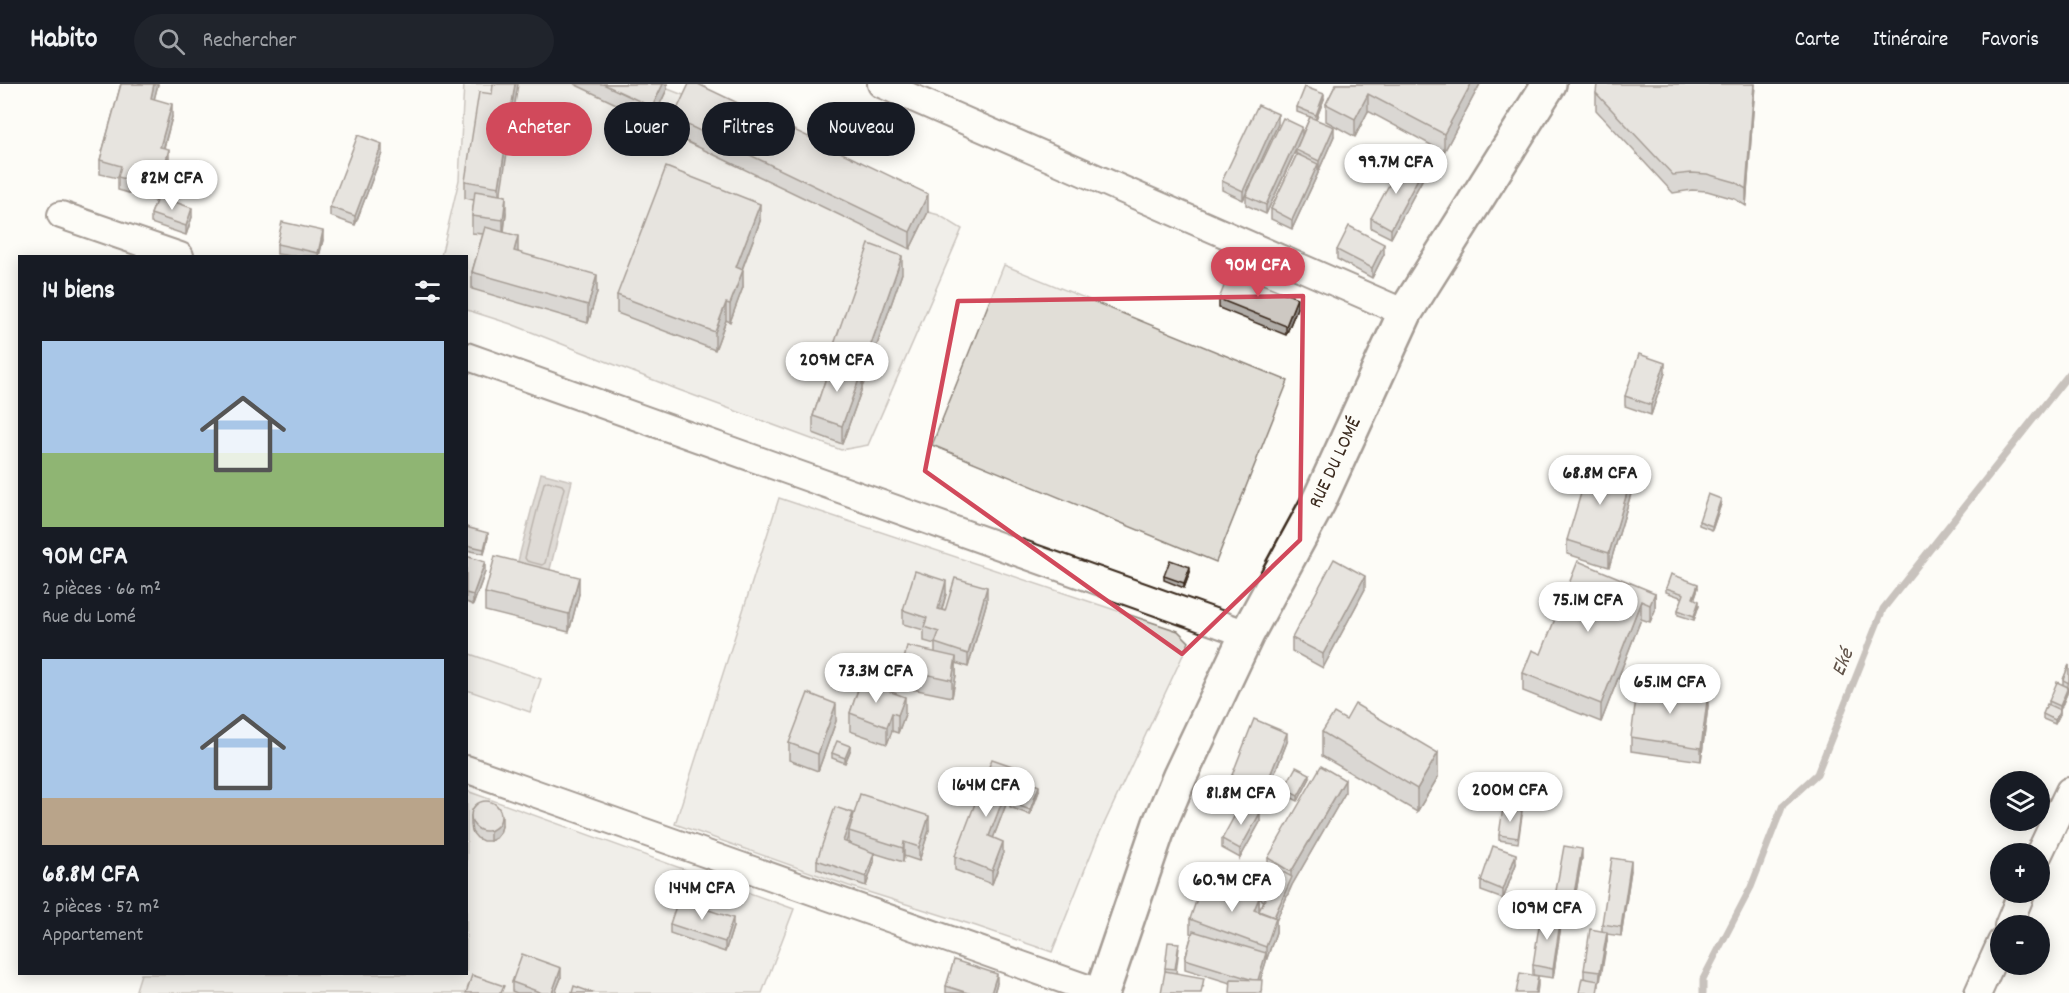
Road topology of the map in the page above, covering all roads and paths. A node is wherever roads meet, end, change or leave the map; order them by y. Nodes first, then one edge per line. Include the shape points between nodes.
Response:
1 (880, 84) edge
2 (1549, 84) edge
3 (61, 215) dead end
4 (177, 255) edge
5 (1405, 313) junction
6 (468, 357) edge
7 (1246, 634) junction
8 (468, 770) edge
9 (2069, 791) edge
10 (2044, 843) edge
11 (1990, 966) edge
12 (1101, 993) edge
13 (1978, 993) edge

1 - 5 street
2 - 5 main road, RUE DU LOMÉ
3 - 4 street
5 - 7 main road, RUE DU LOMÉ via 1318,503
6 - 7 street
7 - 12 main road, RUE DU LOMÉ via 1160,823
8 - 12 street
9 - 10 street
11 - 13 street

